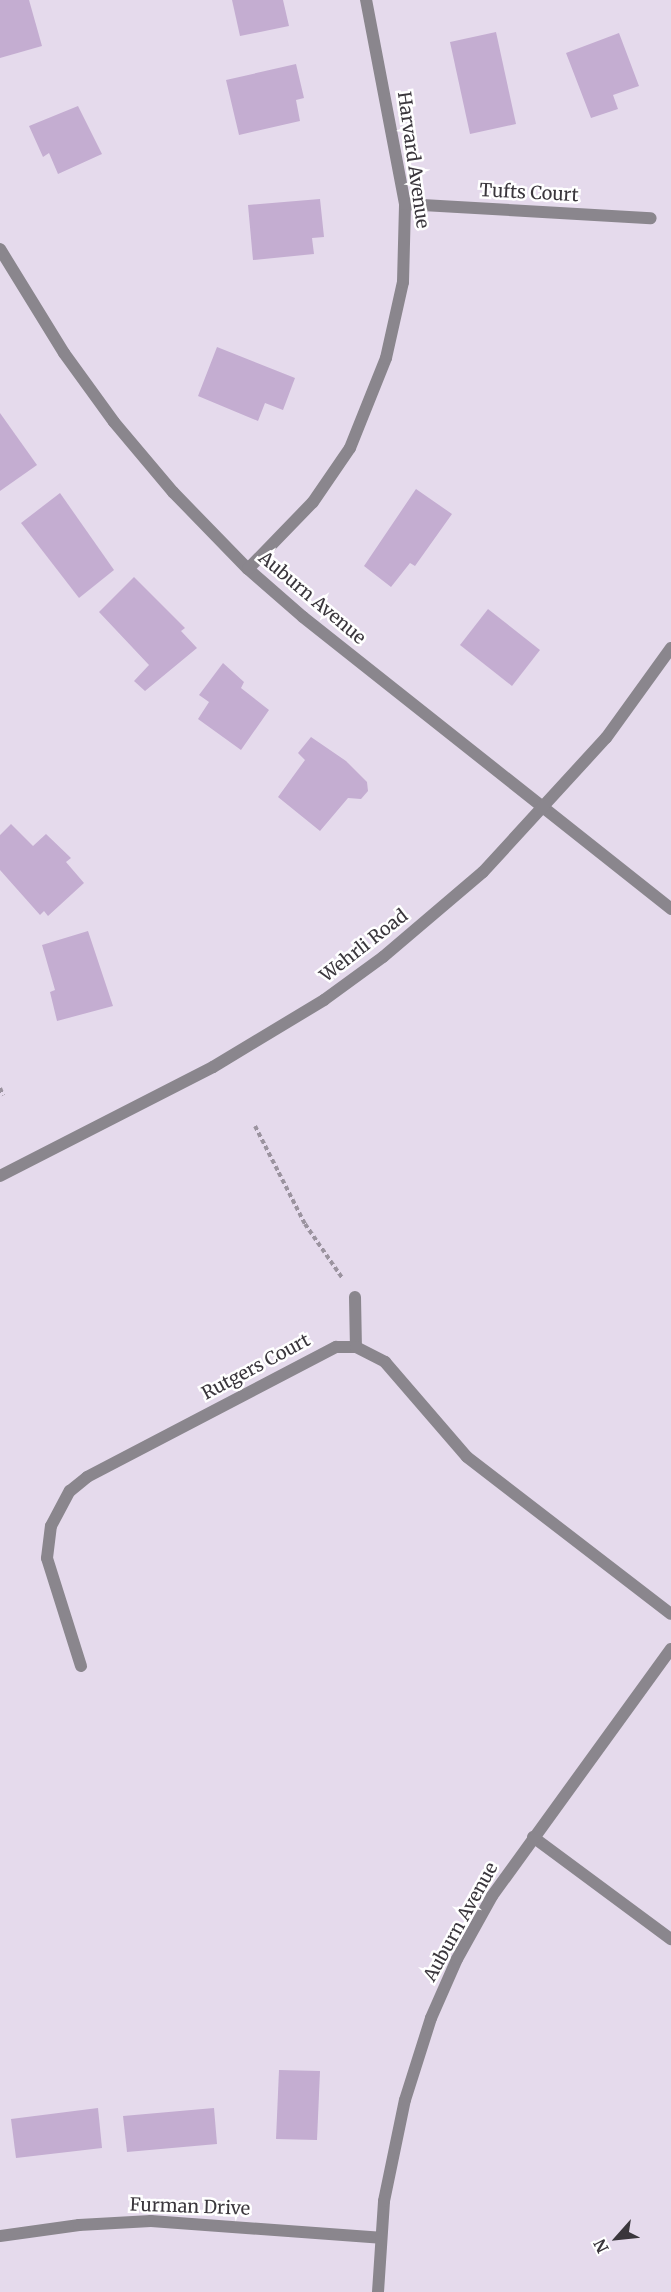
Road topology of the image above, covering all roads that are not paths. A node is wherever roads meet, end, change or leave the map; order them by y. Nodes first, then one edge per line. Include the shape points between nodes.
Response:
1 (366, 0) edge
2 (405, 204) junction
3 (651, 218) dead end
4 (0, 249) edge
5 (248, 568) junction
6 (671, 648) edge
7 (543, 806) junction
8 (671, 909) edge
9 (0, 1176) edge
10 (355, 1297) road end
11 (356, 1347) junction
12 (671, 1614) edge
13 (671, 1649) edge
14 (81, 1666) dead end
15 (533, 1837) junction
16 (671, 1939) edge
17 (0, 2236) edge
18 (380, 2238) junction
19 (378, 2292) edge

1 - 2 street, Harvard Avenue
2 - 3 street, Tufts Court
2 - 5 street, Harvard Avenue via 403,282 386,358 369,408 350,448 313,502
4 - 5 street, Auburn Avenue via 64,353 114,422 173,492
5 - 7 street, Auburn Avenue via 303,617
6 - 7 street, Wehrli Road via 606,738
7 - 8 street, Auburn Avenue
7 - 9 street, Wehrli Road via 483,872 383,957 324,1000 213,1067
10 - 11 street
11 - 12 street via 385,1362 467,1457
11 - 14 street, Rutgers Court via 336,1347 314,1355 87,1477 70,1491 51,1526 47,1558
13 - 15 street, Auburn Avenue
15 - 16 street
15 - 18 street, Auburn Avenue via 486,1906 431,2018 405,2100
17 - 18 street, Furman Drive via 79,2224 151,2221
18 - 19 street, Auburn Avenue

